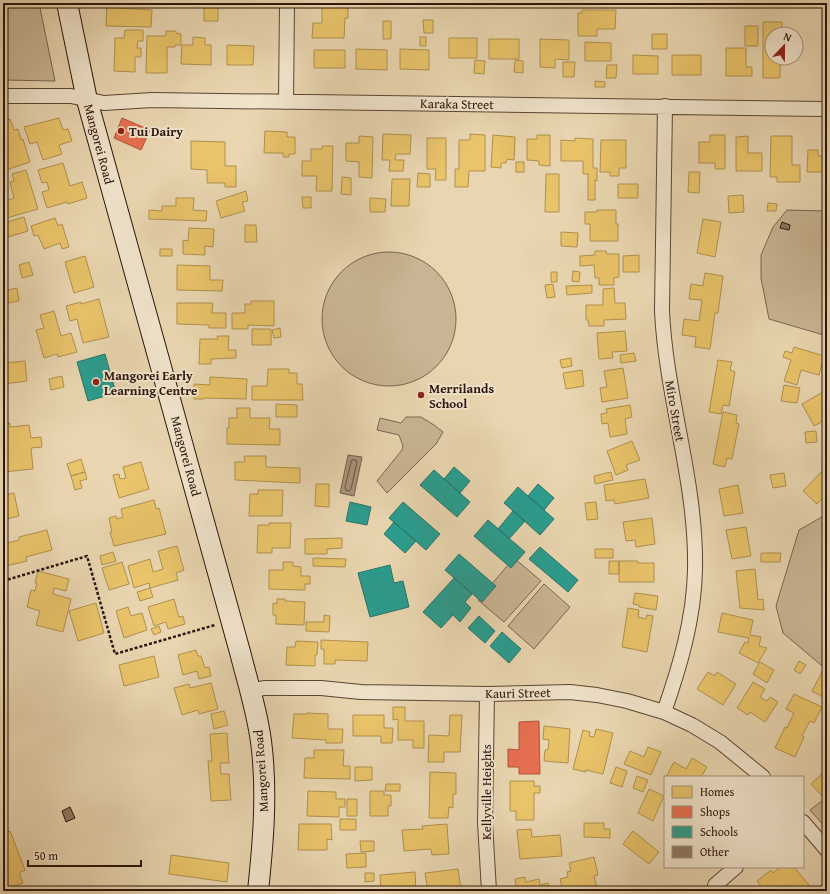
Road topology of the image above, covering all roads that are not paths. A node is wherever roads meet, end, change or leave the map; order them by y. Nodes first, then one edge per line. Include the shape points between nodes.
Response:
1 (67, 3) edge
2 (287, 3) edge
3 (3, 96) edge
4 (87, 100) junction
5 (286, 102) junction
6 (665, 106) junction
7 (827, 109) edge
8 (250, 691) junction
9 (486, 694) junction
10 (664, 712) junction
11 (762, 776) edge
12 (804, 823) edge
13 (827, 850) edge
14 (735, 868) edge
15 (715, 885) dead end
16 (258, 891) edge
17 (489, 891) edge

1 - 4 main road, Mangorei Road
2 - 5 street
3 - 4 street, Karaka Street via 70,96
4 - 5 street, Karaka Street via 104,103 152,100
4 - 8 main road, Mangorei Road
5 - 6 street, Karaka Street
6 - 7 street, Karaka Street
6 - 10 street, Miro Street via 663,337 692,508 695,570 686,643
8 - 9 street, Kauri Street via 264,688 321,688 361,692
8 - 16 main road, Mangorei Road via 262,750 264,803
9 - 10 street, Kauri Street via 570,692 627,701
9 - 17 street, Kellyville Heights via 485,823
10 - 11 street, Kauri Street via 720,742
12 - 13 street
14 - 15 street

